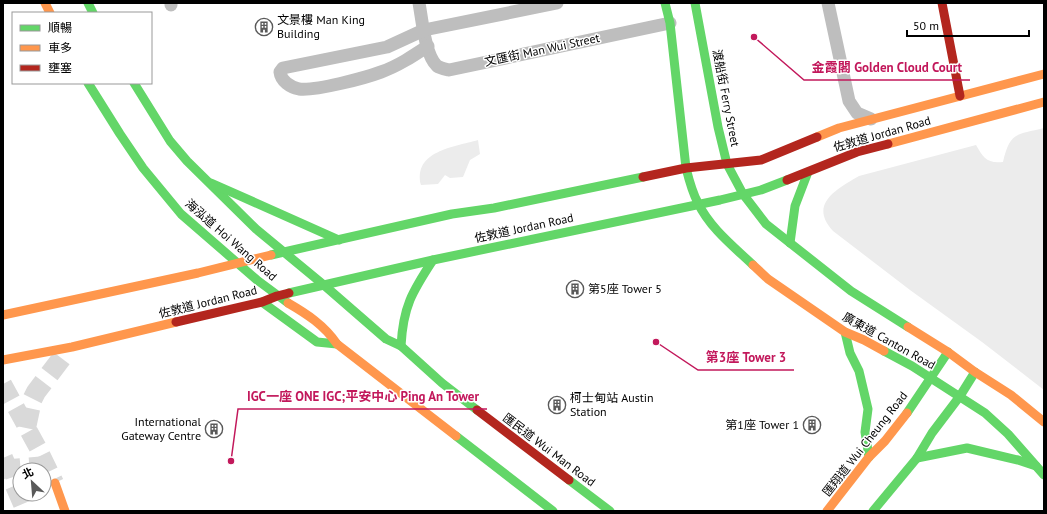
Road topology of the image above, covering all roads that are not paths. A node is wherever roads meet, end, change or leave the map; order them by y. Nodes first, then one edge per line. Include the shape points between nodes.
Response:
1 (45, 3) edge
2 (88, 3) edge
3 (418, 3) edge
4 (557, 3) edge
5 (665, 3) edge
6 (695, 3) edge
7 (828, 3) edge
8 (942, 3) edge
9 (50, 12) edge
10 (92, 12) edge
11 (670, 23) junction
12 (424, 30) junction
13 (428, 46) junction
14 (1044, 74) edge
15 (89, 84) edge
16 (135, 84) edge
17 (960, 96) junction
18 (1044, 102) edge
19 (871, 119) junction
20 (727, 164) junction
21 (686, 168) junction
22 (808, 172) junction
23 (211, 184) junction
24 (743, 194) junction
25 (698, 204) junction
26 (339, 240) junction
27 (790, 242) junction
28 (284, 252) junction
29 (433, 260) junction
30 (237, 263) junction
31 (325, 286) junction
32 (278, 296) junction
33 (262, 302) junction
34 (3, 316) edge
35 (845, 332) junction
36 (337, 344) junction
37 (402, 346) junction
38 (72, 347) junction
39 (948, 352) junction
40 (64, 355) tunnel mouth
41 (3, 360) edge
42 (975, 372) junction
43 (931, 378) junction
44 (960, 396) junction
45 (1044, 422) edge
46 (869, 457) junction
47 (917, 458) junction
48 (1036, 466) junction
49 (1044, 475) edge
50 (55, 483) tunnel mouth
51 (65, 511) edge
52 (554, 511) edge
53 (610, 511) edge
54 (827, 511) edge
55 (873, 511) edge

1 - 9 main road
2 - 10 main road
3 - 12 street, 文匯街 Man Wui Street
4 - 12 street
5 - 11 main road
6 - 20 main road, 渡船街 Ferry Street
7 - 19 street via 849,101 857,113
8 - 17 main road
11 - 13 street, 文匯街 Man Wui Street via 449,70 438,67
11 - 21 main road
12 - 13 street, 文匯街 Man Wui Street
12 - 13 street via 387,47 283,68 280,72 281,77 288,84 299,88 361,78 389,68
14 - 17 main road, 佐敦道 Jordan Road
15 - 30 main road, 海泓道 Hoi Wang Road via 152,180 182,215
16 - 23 main road, 海泓道 Hoi Wang Road via 170,142
17 - 19 main road, 佐敦道 Jordan Road
18 - 22 main road, 佐敦道 Jordan Road via 857,152
19 - 20 main road, 佐敦道 Jordan Road via 830,131 761,160
20 - 21 main road, 佐敦道 Jordan Road
20 - 24 main road, 渡船街 Ferry Street
21 - 25 main road, 廣東道 Canton Road
21 - 26 main road, 佐敦道 Jordan Road via 494,208 452,214
22 - 24 main road, 佐敦道 Jordan Road
22 - 27 main road via 793,210
23 - 26 main road
23 - 28 main road, 海泓道 Hoi Wang Road via 256,229
24 - 25 main road, 佐敦道 Jordan Road
24 - 27 main road, 廣東道 Canton Road via 766,224
25 - 29 main road, 佐敦道 Jordan Road
25 - 35 main road, 廣東道 Canton Road via 717,231 768,279
26 - 28 main road, 佐敦道 Jordan Road
27 - 39 main road, 廣東道 Canton Road via 851,290
28 - 30 main road, 佐敦道 Jordan Road
28 - 31 main road, 海泓道 Hoi Wang Road
29 - 31 main road, 佐敦道 Jordan Road
29 - 37 main road via 406,305
30 - 32 main road, 海泓道 Hoi Wang Road
30 - 34 main road, 佐敦道 Jordan Road
31 - 32 main road, 佐敦道 Jordan Road
31 - 37 main road, 匯民道 Wui Man Road via 386,340
32 - 33 main road, 佐敦道 Jordan Road
32 - 36 main road via 322,324
33 - 36 main road via 317,342
33 - 38 main road, 佐敦道 Jordan Road
35 - 43 main road, 廣東道 Canton Road
35 - 46 main road via 868,408 865,432
36 - 52 main road
37 - 53 main road, 匯民道 Wui Man Road via 442,383
38 - 40 main road
38 - 41 main road, 佐敦道 Jordan Road
39 - 42 main road, 廣東道 Canton Road
39 - 43 main road, 匯翔道 Wui Cheung Road
42 - 44 main road
42 - 45 main road, 廣東道 Canton Road via 1011,395
43 - 44 main road, 廣東道 Canton Road
43 - 46 main road, 匯翔道 Wui Cheung Road via 886,441
44 - 47 main road
44 - 48 main road, 廣東道 Canton Road via 985,412
46 - 54 main road, 匯翔道 Wui Cheung Road
47 - 48 main road via 967,448
47 - 55 main road
48 - 49 main road, 廣東道 Canton Road
50 - 51 main road

